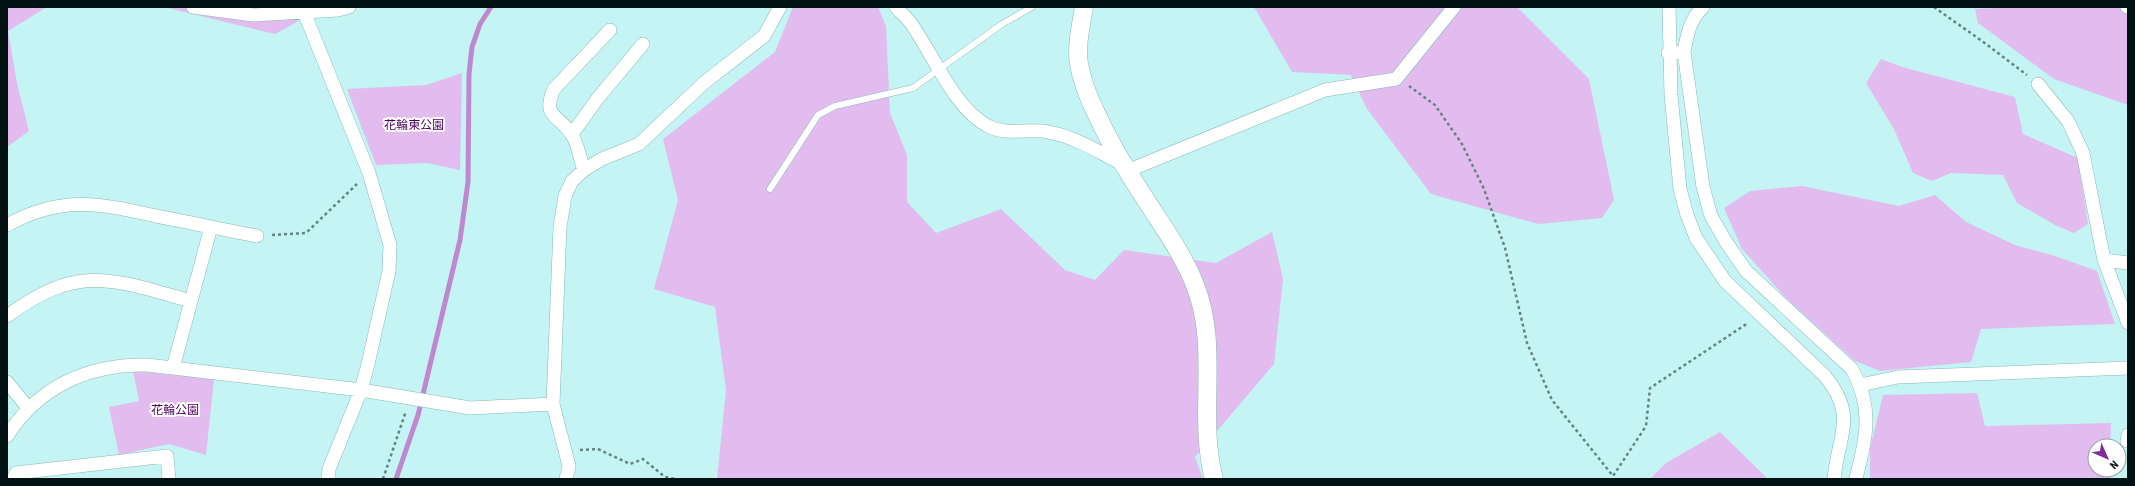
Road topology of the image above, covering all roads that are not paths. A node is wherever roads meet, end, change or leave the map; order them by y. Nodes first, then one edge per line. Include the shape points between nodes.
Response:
1 (193, 7) edge
2 (350, 7) edge
3 (780, 7) edge
4 (896, 7) edge
5 (1032, 7) edge
6 (1084, 7) edge
7 (1454, 7) edge
8 (1669, 7) edge
9 (1703, 7) edge
10 (303, 10) edge
11 (610, 30) dead end
12 (643, 44) dead end
13 (1684, 52) junction
14 (1668, 53) junction
15 (940, 70) junction
16 (2038, 84) road end
17 (572, 134) junction
18 (1125, 168) junction
19 (584, 170) junction
20 (770, 189) dead end
21 (7, 225) edge
22 (211, 227) junction
23 (257, 236) road end
24 (2104, 260) junction
25 (2128, 262) edge
26 (191, 301) junction
27 (7, 316) edge
28 (2128, 323) edge
29 (174, 368) junction
30 (2128, 368) edge
31 (7, 382) edge
32 (1860, 384) junction
33 (361, 390) junction
34 (553, 404) junction
35 (29, 409) junction
36 (7, 436) edge
37 (13, 479) edge
38 (169, 479) edge
39 (328, 479) edge
40 (566, 479) edge
41 (1214, 479) edge
42 (1834, 479) edge
43 (1856, 479) edge

1 - 10 street via 253,15
2 - 10 street via 338,10
3 - 19 street via 764,36 705,82 639,144 602,159
4 - 15 street via 910,22
5 - 15 lane via 1002,24
6 - 18 street via 1078,51 1083,81 1107,137
7 - 18 street via 1396,79 1325,90
8 - 14 street
9 - 13 street via 1696,13 1687,32
10 - 33 street via 369,172 387,231 391,257
11 - 17 street via 554,89 549,100 549,109 554,118
12 - 17 street
13 - 14 street
13 - 32 street via 1703,187 1711,216 1746,271 1852,369
14 - 42 street via 1680,189 1687,215 1696,238 1725,281 1836,389 1842,401 1845,418
15 - 18 street via 968,110 988,126 1005,131 1048,132 1082,144
15 - 20 lane via 913,88 835,106 818,115
16 - 24 street via 2068,121 2083,153
17 - 19 street
18 - 41 street via 1186,263 1203,307 1207,332 1208,443
19 - 34 street via 572,181 565,196 560,227
21 - 22 street via 26,214 50,207 100,204
22 - 23 street
22 - 26 street
24 - 25 street
24 - 28 street
26 - 27 street via 129,284 88,280 70,282 48,290 28,300
26 - 29 street
29 - 33 street
29 - 35 street via 123,365 100,368 51,390
30 - 32 street via 1898,377
31 - 35 street
32 - 43 street via 1867,416 1866,436
33 - 34 street via 470,408
33 - 39 street via 329,469
34 - 40 street via 569,466
35 - 36 street
37 - 38 street via 16,473 167,456

